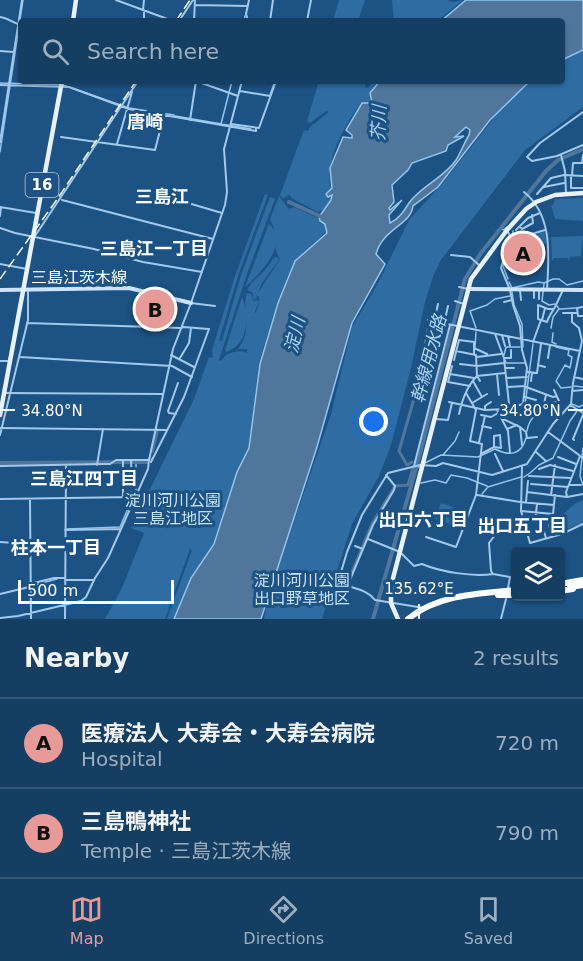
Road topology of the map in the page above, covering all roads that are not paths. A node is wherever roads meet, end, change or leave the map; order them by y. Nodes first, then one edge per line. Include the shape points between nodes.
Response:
1 (22, 0) edge
2 (76, 0) edge
3 (116, 0) edge
4 (144, 0) edge
5 (194, 0) edge
6 (249, 0) edge
7 (273, 0) edge
8 (311, 0) edge
9 (195, 5) junction
10 (248, 6) junction
11 (143, 10) junction
12 (0, 17) edge
13 (20, 18) edge
14 (73, 18) edge
15 (144, 18) edge
16 (164, 18) edge
17 (180, 18) edge
18 (194, 18) edge
19 (248, 18) edge
20 (270, 18) edge
21 (308, 18) edge
22 (18, 23) edge
23 (18, 33) edge
24 (0, 51) edge
25 (14, 52) junction
26 (61, 84) edge
27 (136, 84) edge
28 (196, 84) edge
29 (204, 84) edge
30 (241, 84) edge
31 (275, 84) edge
32 (0, 85) edge
33 (9, 85) junction
34 (133, 89) junction
35 (239, 91) junction
36 (238, 96) junction
37 (270, 96) junction
38 (121, 106) junction
39 (127, 108) junction
40 (583, 112) edge
41 (164, 115) junction
42 (2, 118) edge
43 (190, 120) junction
44 (230, 125) junction
45 (62, 137) dead end
46 (0, 142) edge
47 (98, 142) junction
48 (117, 144) junction
49 (583, 145) edge
50 (561, 155) junction
51 (583, 155) edge
52 (583, 163) edge
53 (555, 171) dead end
54 (565, 175) junction
55 (557, 176) junction
56 (572, 176) junction
57 (583, 176) edge
58 (565, 183) junction
59 (544, 187) junction
60 (583, 188) edge
61 (524, 192) dead end
62 (566, 193) junction
63 (583, 193) edge
64 (537, 194) dead end
65 (171, 198) dead end
66 (60, 199) junction
67 (534, 200) junction
68 (1, 207) edge
69 (37, 213) junction
70 (222, 213) junction
71 (540, 213) junction
72 (532, 215) junction
73 (0, 216) edge
74 (519, 226) junction
75 (0, 228) edge
76 (507, 230) junction
77 (516, 230) dead end
78 (545, 230) junction
79 (525, 236) dead end
80 (33, 237) junction
81 (213, 239) junction
82 (451, 255) dead end
83 (0, 264) edge
84 (479, 265) junction
85 (27, 269) junction
86 (202, 272) junction
87 (459, 287) dead end
88 (26, 289) junction
89 (468, 289) junction
90 (0, 290) edge
91 (510, 290) junction
92 (520, 290) junction
93 (536, 290) junction
94 (547, 290) junction
95 (563, 290) junction
96 (583, 290) edge
97 (536, 298) dead end
98 (512, 300) junction
99 (520, 300) dead end
100 (455, 301) dead end
101 (504, 302) dead end
102 (191, 303) junction
103 (438, 304) dead end
104 (463, 304) junction
105 (215, 306) dead end
106 (448, 306) dead end
107 (583, 307) edge
108 (545, 308) junction
109 (554, 309) junction
110 (563, 313) dead end
111 (583, 316) edge
112 (428, 320) dead end
113 (541, 320) junction
114 (434, 322) junction
115 (27, 323) junction
116 (444, 324) junction
117 (450, 325) junction
118 (458, 327) junction
119 (182, 328) junction
120 (191, 328) junction
121 (495, 334) junction
122 (502, 335) junction
123 (508, 336) junction
124 (522, 339) junction
125 (582, 341) edge
126 (533, 342) junction
127 (542, 343) junction
128 (550, 345) junction
129 (505, 346) dead end
130 (510, 346) dead end
131 (474, 348) junction
132 (511, 350) dead end
133 (456, 351) junction
134 (580, 351) junction
135 (501, 354) junction
136 (487, 355) junction
137 (171, 356) junction
138 (476, 356) junction
139 (20, 357) junction
140 (180, 358) junction
141 (504, 358) junction
142 (548, 358) dead end
143 (581, 358) edge
144 (454, 360) dead end
145 (0, 361) edge
146 (10, 361) junction
147 (504, 363) junction
148 (460, 364) dead end
149 (538, 365) junction
150 (169, 366) junction
151 (452, 366) dead end
152 (477, 366) junction
153 (194, 367) junction
154 (545, 367) dead end
155 (505, 368) junction
156 (514, 368) dead end
157 (528, 372) junction
158 (506, 373) junction
159 (532, 373) junction
160 (450, 374) junction
161 (497, 374) junction
162 (192, 377) junction
163 (527, 377) junction
164 (574, 377) junction
165 (475, 378) junction
166 (506, 378) junction
167 (583, 379) edge
168 (480, 381) dead end
169 (531, 381) dead end
170 (178, 383) dead end
171 (470, 386) junction
172 (507, 387) junction
173 (526, 387) junction
174 (554, 390) dead end
175 (583, 390) edge
176 (572, 391) junction
177 (3, 393) junction
178 (11, 393) junction
179 (466, 393) junction
180 (163, 394) junction
181 (487, 394) dead end
182 (499, 395) dead end
183 (546, 395) junction
184 (557, 396) junction
185 (482, 397) junction
186 (525, 397) junction
187 (536, 400) dead end
188 (559, 401) dead end
189 (491, 402) dead end
190 (472, 403) junction
191 (544, 404) junction
192 (461, 405) junction
193 (550, 405) dead end
194 (570, 405) junction
195 (583, 406) edge
196 (543, 408) dead end
197 (160, 409) junction
198 (505, 409) junction
199 (476, 410) junction
200 (485, 410) junction
201 (579, 410) junction
202 (168, 411) junction
203 (498, 412) junction
204 (176, 414) junction
205 (459, 414) dead end
206 (583, 414) edge
207 (0, 415) edge
208 (501, 418) junction
209 (435, 419) junction
210 (482, 426) junction
211 (519, 426) junction
212 (1, 428) edge
213 (491, 428) dead end
214 (104, 429) junction
215 (155, 429) junction
216 (507, 429) junction
217 (167, 430) junction
218 (548, 432) junction
219 (0, 435) edge
220 (537, 437) dead end
221 (574, 440) dead end
222 (479, 444) junction
223 (522, 445) dead end
224 (494, 447) junction
225 (536, 452) junction
226 (510, 453) dead end
227 (481, 456) junction
228 (492, 457) dead end
229 (558, 457) dead end
230 (582, 457) edge
231 (123, 460) junction
232 (131, 460) junction
233 (150, 461) junction
234 (546, 461) dead end
235 (576, 464) junction
236 (66, 465) junction
237 (97, 465) junction
238 (423, 465) junction
239 (555, 465) junction
240 (0, 466) edge
241 (414, 466) junction
242 (522, 466) junction
243 (493, 469) dead end
244 (539, 469) dead end
245 (503, 471) junction
246 (573, 471) junction
247 (479, 473) junction
248 (495, 474) junction
249 (386, 475) junction
250 (529, 476) dead end
251 (553, 476) junction
252 (571, 478) junction
253 (528, 481) dead end
254 (123, 484) junction
255 (531, 484) dead end
256 (581, 485) dead end
257 (552, 486) junction
258 (568, 486) junction
259 (123, 492) junction
260 (135, 492) dead end
261 (527, 492) junction
262 (583, 494) edge
263 (476, 495) junction
264 (553, 495) junction
265 (65, 497) junction
266 (123, 497) junction
267 (134, 497) junction
268 (567, 497) junction
269 (30, 498) junction
270 (0, 499) edge
271 (520, 502) junction
272 (526, 502) junction
273 (537, 504) junction
274 (554, 505) junction
275 (520, 511) junction
276 (536, 512) junction
277 (583, 524) edge
278 (549, 525) dead end
279 (121, 529) junction
280 (65, 530) junction
281 (526, 530) junction
282 (426, 537) dead end
283 (552, 537) junction
284 (368, 538) junction
285 (546, 538) junction
286 (0, 542) edge
287 (30, 544) junction
288 (355, 546) dead end
289 (363, 549) junction
290 (398, 551) junction
291 (493, 574) junction
292 (65, 579) junction
293 (94, 580) junction
294 (583, 583) edge
295 (30, 585) junction
296 (347, 587) junction
297 (565, 587) edge
298 (511, 593) edge
299 (0, 594) edge
300 (391, 603) junction
301 (65, 604) junction
302 (424, 608) junction
303 (31, 613) junction
304 (0, 618) edge
305 (31, 619) edge
306 (65, 619) edge
307 (399, 619) edge
308 (408, 619) edge
309 (414, 619) edge
310 (501, 619) edge

1 - 13 street
2 - 14 main road
3 - 11 street
4 - 11 street
5 - 9 street
5 - 17 street
6 - 10 street
7 - 20 street
8 - 21 street
9 - 10 street
9 - 18 street
10 - 19 street
11 - 15 street
11 - 16 street
12 - 22 street
23 - 25 street
24 - 25 street
25 - 33 street
26 - 33 street
26 - 38 street
26 - 69 main road, 16
27 - 34 street
28 - 43 street
29 - 36 street
30 - 35 street
31 - 37 street
32 - 33 street
33 - 42 street
34 - 38 street
34 - 39 street
35 - 36 street
35 - 37 street
36 - 44 street
37 - 44 street via 259,128
38 - 39 street
38 - 47 street
39 - 41 street
39 - 48 street
40 - 50 street via 540,142 527,157 532,161
41 - 43 street
41 - 48 street via 157,149
42 - 46 street
43 - 44 street
44 - 70 street via 224,149 227,192
45 - 47 street
47 - 48 street
47 - 66 street
49 - 50 street
50 - 54 street
51 - 52 street
52 - 56 street via 573,163
53 - 55 street
54 - 55 street
54 - 56 street
54 - 58 street
55 - 59 street
56 - 57 street
56 - 60 street via 571,188
58 - 59 street
58 - 62 street
59 - 64 street
61 - 67 street
62 - 63 main road
62 - 67 main road
65 - 70 street
66 - 80 street
66 - 81 street
67 - 71 street
67 - 76 main road
68 - 69 street
68 - 73 street
69 - 80 main road, 16
70 - 81 street
71 - 72 street
71 - 78 street
72 - 74 street
72 - 74 street via 533,223 522,229
74 - 77 street
75 - 80 street
76 - 84 main road
76 - 91 street via 509,242 501,263
78 - 79 street
78 - 94 street via 549,246
80 - 85 main road, 16
80 - 86 street
81 - 86 street
82 - 84 street via 470,256
83 - 85 street
84 - 89 main road
85 - 88 main road, 16
86 - 102 street
87 - 89 street
88 - 90 main road, 三島江茨木線
88 - 102 main road, 三島江茨木線 via 132,288
88 - 115 street
88 - 146 main road, 16
89 - 91 main road
89 - 104 main road
91 - 92 main road
91 - 98 street
92 - 93 main road
92 - 99 street
93 - 94 main road
93 - 97 street
94 - 95 main road
95 - 96 main road
95 - 109 street
98 - 101 street
98 - 124 street
100 - 104 street
102 - 105 street
102 - 119 street
103 - 114 street
104 - 118 main road
106 - 116 street
107 - 111 street via 577,308 578,316
108 - 109 street
108 - 113 street
108 - 113 street via 537,306
109 - 113 street via 548,322
110 - 125 street via 574,313 572,322 579,328
112 - 114 street
113 - 126 street
114 - 116 street
115 - 119 street
115 - 139 street
116 - 117 street
117 - 118 street
117 - 241 street
118 - 121 street
118 - 209 main road
119 - 120 street
119 - 137 street
120 - 140 street via 189,343
120 - 153 street via 209,329
121 - 122 street
121 - 135 street
122 - 123 street
122 - 129 street
123 - 124 street
123 - 130 street
124 - 126 street
124 - 157 street
125 - 134 street
126 - 127 street
127 - 128 street
127 - 149 street
128 - 134 street
128 - 142 street
131 - 133 street via 474,342 459,340
131 - 136 street
131 - 138 street
132 - 141 street via 511,358
133 - 138 street
133 - 144 street
134 - 143 street
135 - 136 street
135 - 141 street
136 - 138 street
137 - 140 street
137 - 150 street
138 - 152 street
139 - 150 street
139 - 178 street
140 - 153 street
141 - 147 street
143 - 164 street
145 - 146 street
146 - 177 main road, 16
147 - 152 street
147 - 155 street
148 - 152 street
149 - 154 street
149 - 159 street via 537,373
150 - 162 street
150 - 180 street
151 - 160 street
152 - 165 street
153 - 162 street
155 - 156 street
155 - 158 street
157 - 159 street
157 - 163 street
158 - 161 street
158 - 166 street
159 - 169 street
160 - 165 street
160 - 171 street via 448,382
161 - 165 street
161 - 182 street
162 - 204 street
163 - 166 street
163 - 173 street
164 - 167 street
164 - 176 street
165 - 168 street
165 - 171 street
165 - 185 street
166 - 172 street
170 - 202 street
171 - 179 street
172 - 173 street
172 - 198 street via 509,404
173 - 183 street
173 - 186 street
174 - 184 street
175 - 176 street
176 - 194 street
177 - 178 street
177 - 207 main road, 16
178 - 180 street
178 - 212 street
179 - 190 street
179 - 192 street
180 - 197 street
181 - 185 street
183 - 184 street
183 - 191 street
184 - 188 street
185 - 190 street
186 - 187 street
186 - 198 street via 523,404
189 - 200 street
190 - 199 street
191 - 193 street
191 - 196 street
192 - 199 street
192 - 205 street
192 - 209 street via 450,402 448,420
194 - 201 street
194 - 218 street
195 - 201 street
197 - 202 street
197 - 215 street
198 - 203 street
199 - 200 street
199 - 222 street via 470,441
200 - 203 street
201 - 206 street
202 - 204 street
203 - 208 street
203 - 210 street via 491,417 483,416
204 - 217 street
206 - 221 street
208 - 211 street
208 - 216 street
209 - 238 main road
210 - 213 street
210 - 222 street
211 - 216 street
211 - 220 street via 527,438
211 - 223 street
212 - 214 street
212 - 219 street
214 - 215 street
214 - 237 street
215 - 217 street
215 - 233 street
216 - 226 street
217 - 233 street
218 - 225 street
218 - 230 street
222 - 227 street
224 - 224 street via 494,436 500,435 501,448
224 - 227 street
225 - 234 street
225 - 242 street
227 - 247 street
228 - 245 street via 495,455
229 - 235 street
230 - 235 street
231 - 232 street
231 - 237 street
231 - 254 street
232 - 233 street
232 - 254 street via 134,484
233 - 267 street
235 - 246 street
236 - 237 street
236 - 240 street
236 - 265 street
238 - 241 street
238 - 247 street via 444,463
238 - 290 main road
239 - 244 street
239 - 246 street
239 - 251 street
241 - 249 street
242 - 245 street
242 - 271 street
243 - 248 street
245 - 248 street
246 - 252 street
247 - 248 street
247 - 263 street
249 - 284 street via 395,487
249 - 296 street via 362,515 347,552 338,582
250 - 251 street
251 - 252 street
251 - 257 street
252 - 258 street
253 - 261 street
254 - 259 street
255 - 257 street
256 - 258 street
257 - 258 street
257 - 264 street
258 - 268 street
259 - 260 street
259 - 266 street
261 - 264 street
261 - 272 street
262 - 268 street
263 - 271 street
263 - 282 street via 456,547
264 - 268 street
264 - 274 street
265 - 266 street
265 - 269 street
265 - 280 street
266 - 267 street
267 - 279 street
269 - 270 street
269 - 287 street
271 - 272 street
271 - 275 street
272 - 273 street
273 - 274 street
273 - 276 street
274 - 276 street via 553,514
275 - 276 street
275 - 281 street
276 - 285 street via 535,522 541,522
277 - 283 street
278 - 283 street
279 - 280 street
279 - 293 street
280 - 292 street
281 - 285 street via 530,543
281 - 291 street via 498,531 489,543
283 - 285 street
284 - 289 street
284 - 290 street
286 - 287 street
287 - 295 street
288 - 289 street
289 - 296 street
290 - 291 street via 414,566 422,564 477,576
290 - 300 main road
291 - 298 street via 510,577
292 - 293 street
292 - 295 street
292 - 301 street
293 - 301 street via 86,597
294 - 297 highway
295 - 299 street
295 - 303 street
296 - 300 street
298 - 302 highway via 452,598
298 - 309 highway via 453,601
298 - 310 street
300 - 302 street
300 - 307 main road
301 - 303 street
301 - 306 street
302 - 308 highway
303 - 304 street
303 - 305 street

